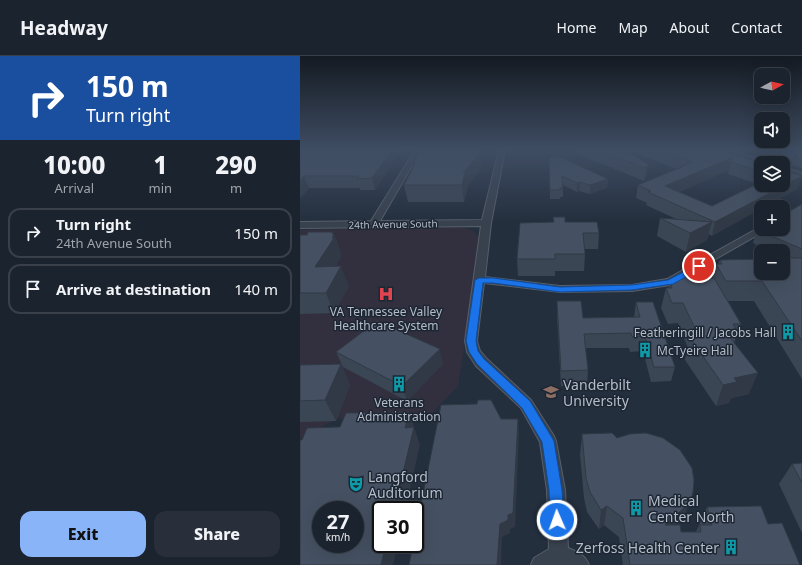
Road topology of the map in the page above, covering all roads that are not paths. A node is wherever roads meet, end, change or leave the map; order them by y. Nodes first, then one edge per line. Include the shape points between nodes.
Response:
1 (404, 174) edge
2 (497, 174) edge
3 (486, 223) junction
4 (374, 224) junction
5 (300, 225) edge
6 (754, 234) edge
7 (479, 280) junction
8 (559, 556) junction
9 (541, 565) edge
10 (579, 565) edge

1 - 4 street
2 - 3 street
3 - 4 street, 24th Avenue South
3 - 7 street
4 - 5 street, 24th Avenue South
6 - 7 street via 670,282 632,288 560,289
7 - 8 street via 471,341 474,352 480,362 526,404 548,441 556,490
8 - 9 street via 548,559
8 - 10 street via 568,557

